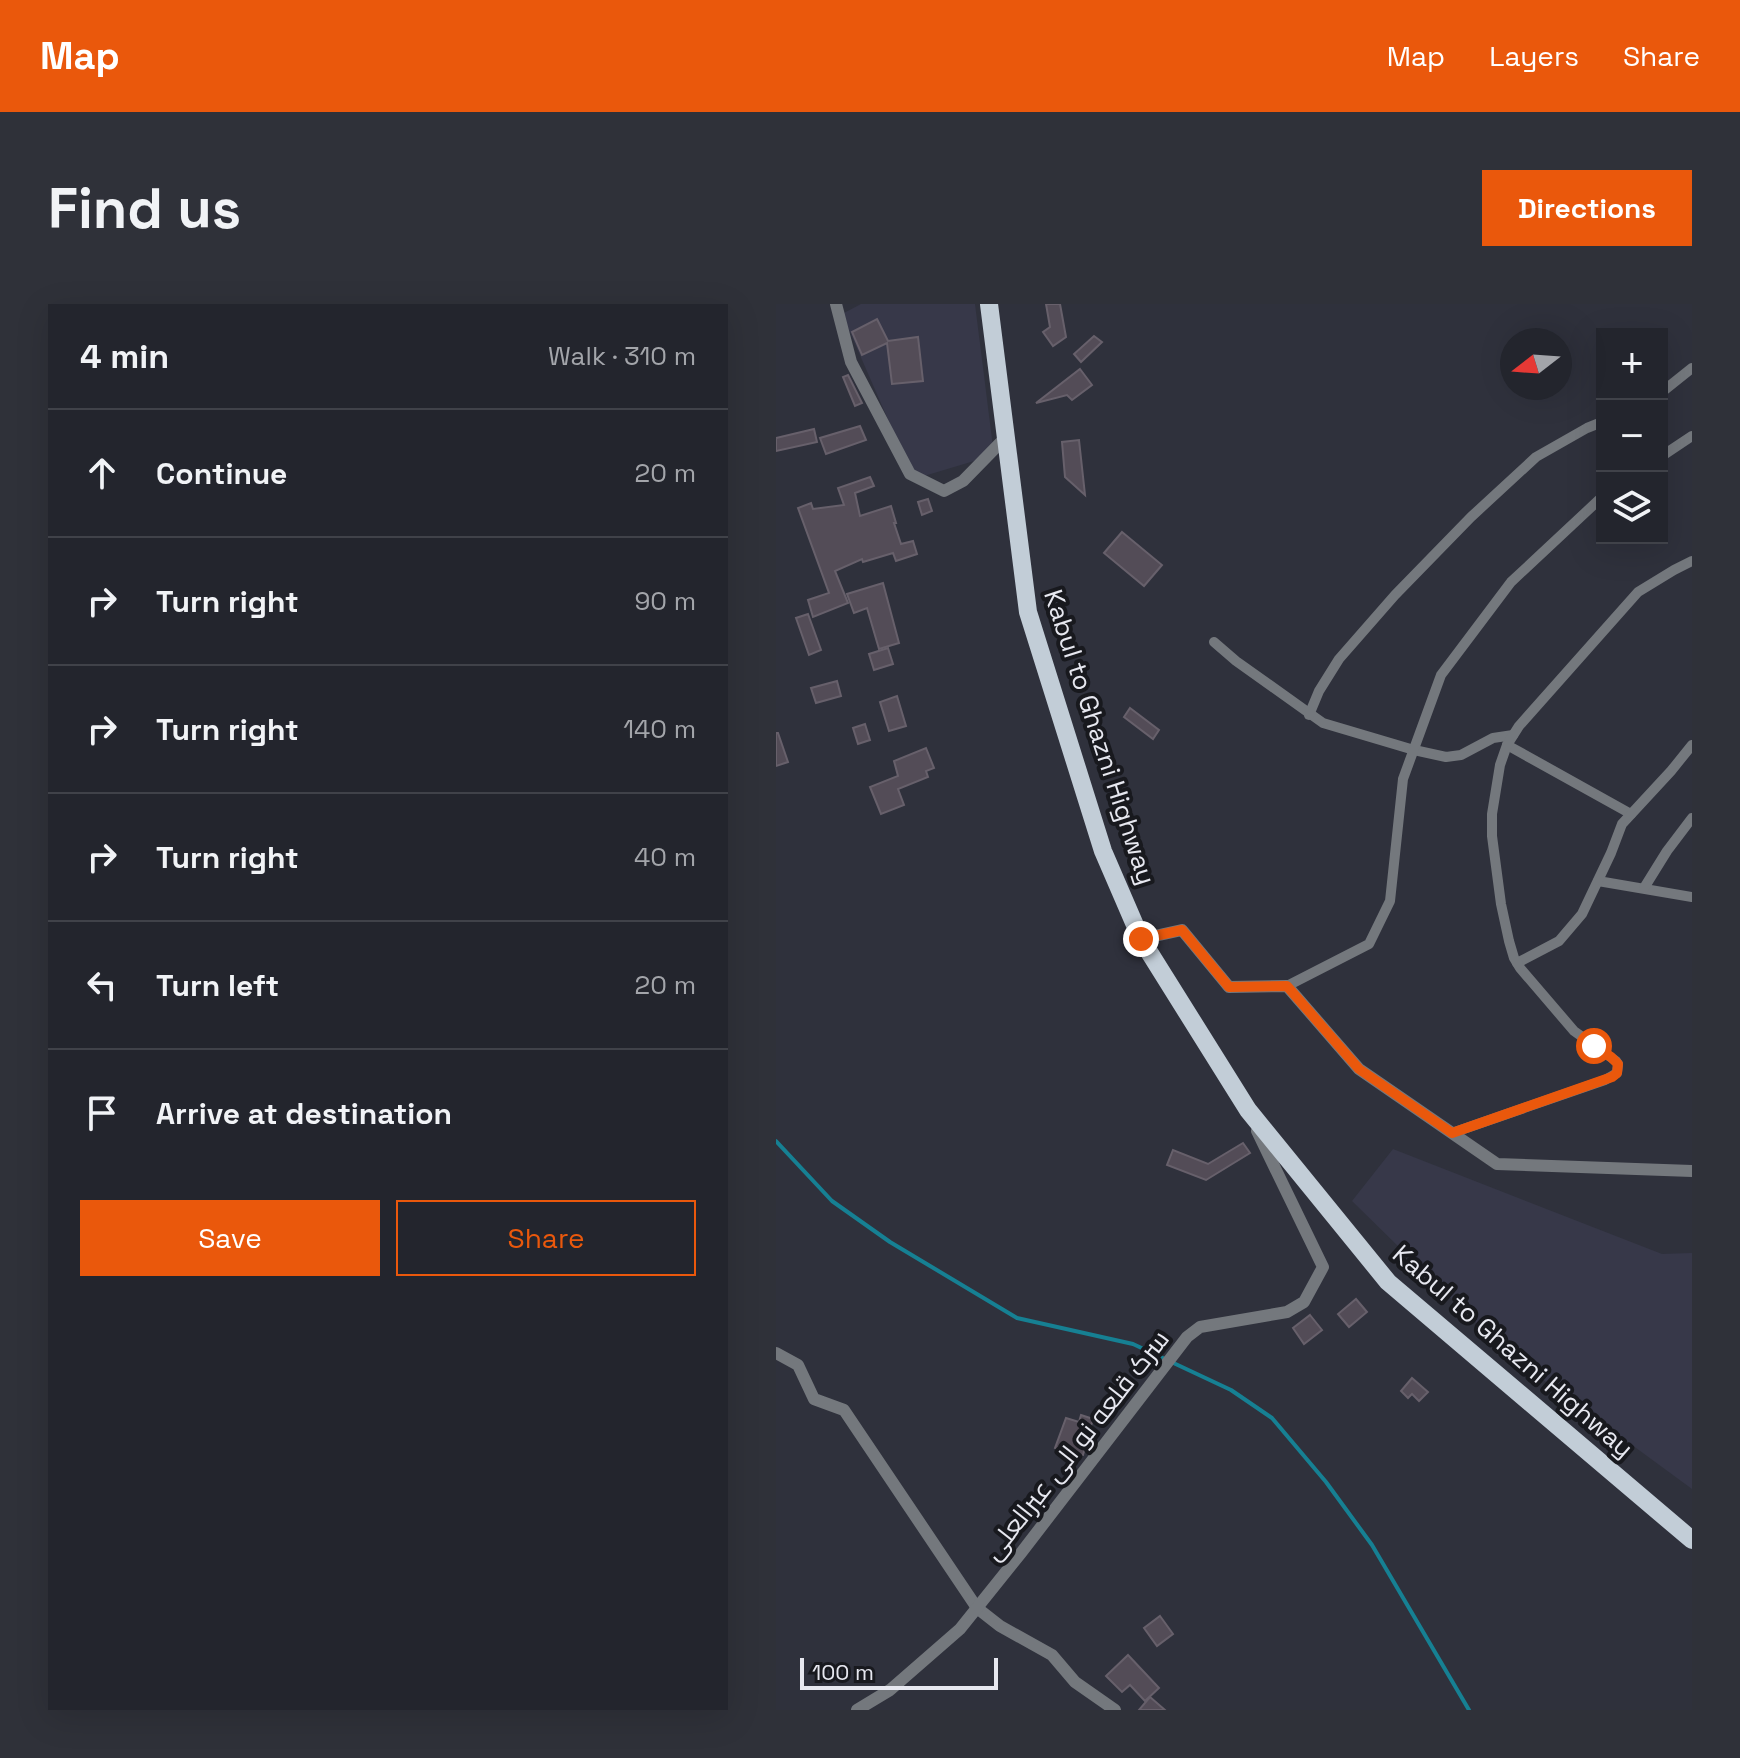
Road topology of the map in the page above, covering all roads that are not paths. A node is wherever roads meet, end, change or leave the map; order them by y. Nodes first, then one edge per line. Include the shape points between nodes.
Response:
1 (836, 304) edge
2 (989, 304) edge
3 (1692, 368) edge
4 (1668, 387) edge
5 (1596, 424) edge
6 (1692, 436) edge
7 (1006, 437) junction
8 (1668, 452) edge
9 (1596, 503) edge
10 (1692, 561) edge
11 (1214, 642) dead end
12 (1309, 715) junction
13 (1510, 740) junction
14 (1692, 745) edge
15 (1414, 750) junction
16 (1631, 814) junction
17 (1692, 818) edge
18 (1598, 881) junction
19 (1644, 888) junction
20 (1692, 897) edge
21 (1141, 939) junction
22 (1517, 963) junction
23 (1287, 986) junction
24 (1248, 1110) junction
25 (1452, 1133) junction
26 (1692, 1171) edge
27 (776, 1353) edge
28 (1692, 1540) edge
29 (977, 1608) junction
30 (857, 1710) edge
31 (1115, 1710) edge

1 - 7 street via 851,362 910,474 944,491 963,481
2 - 7 highway, Kabul to Ghazni Highway
3 - 4 street
5 - 12 street via 1536,457 1471,517 1339,659
6 - 8 street
7 - 21 highway, Kabul to Ghazni Highway via 1028,612 1103,851
9 - 15 street via 1511,582 1441,675
10 - 13 street via 1638,592
11 - 12 street
12 - 15 street
13 - 15 street via 1493,738 1454,757
13 - 16 street
13 - 22 street via 1500,765 1492,836 1501,904
14 - 16 street
15 - 23 street via 1403,779 1390,901 1369,944
16 - 18 street
17 - 19 street
18 - 19 street
18 - 22 street via 1582,914 1559,941
19 - 20 street
21 - 23 street via 1182,930 1229,987
21 - 24 highway, Kabul to Ghazni Highway
22 - 25 street via 1574,1031 1616,1061 1617,1073
23 - 25 street via 1359,1069
24 - 28 highway, Kabul to Ghazni Highway via 1388,1282
24 - 29 street, سرک قلعه نو الی عبرالعلی via 1323,1267 1304,1302 1287,1312 1200,1327 1187,1337
25 - 26 street via 1497,1164
27 - 29 street via 798,1365 814,1399 844,1410
29 - 30 street, سرک قلعه نو الی عبرالعلی via 890,1690
29 - 31 street via 1052,1655 1075,1682

